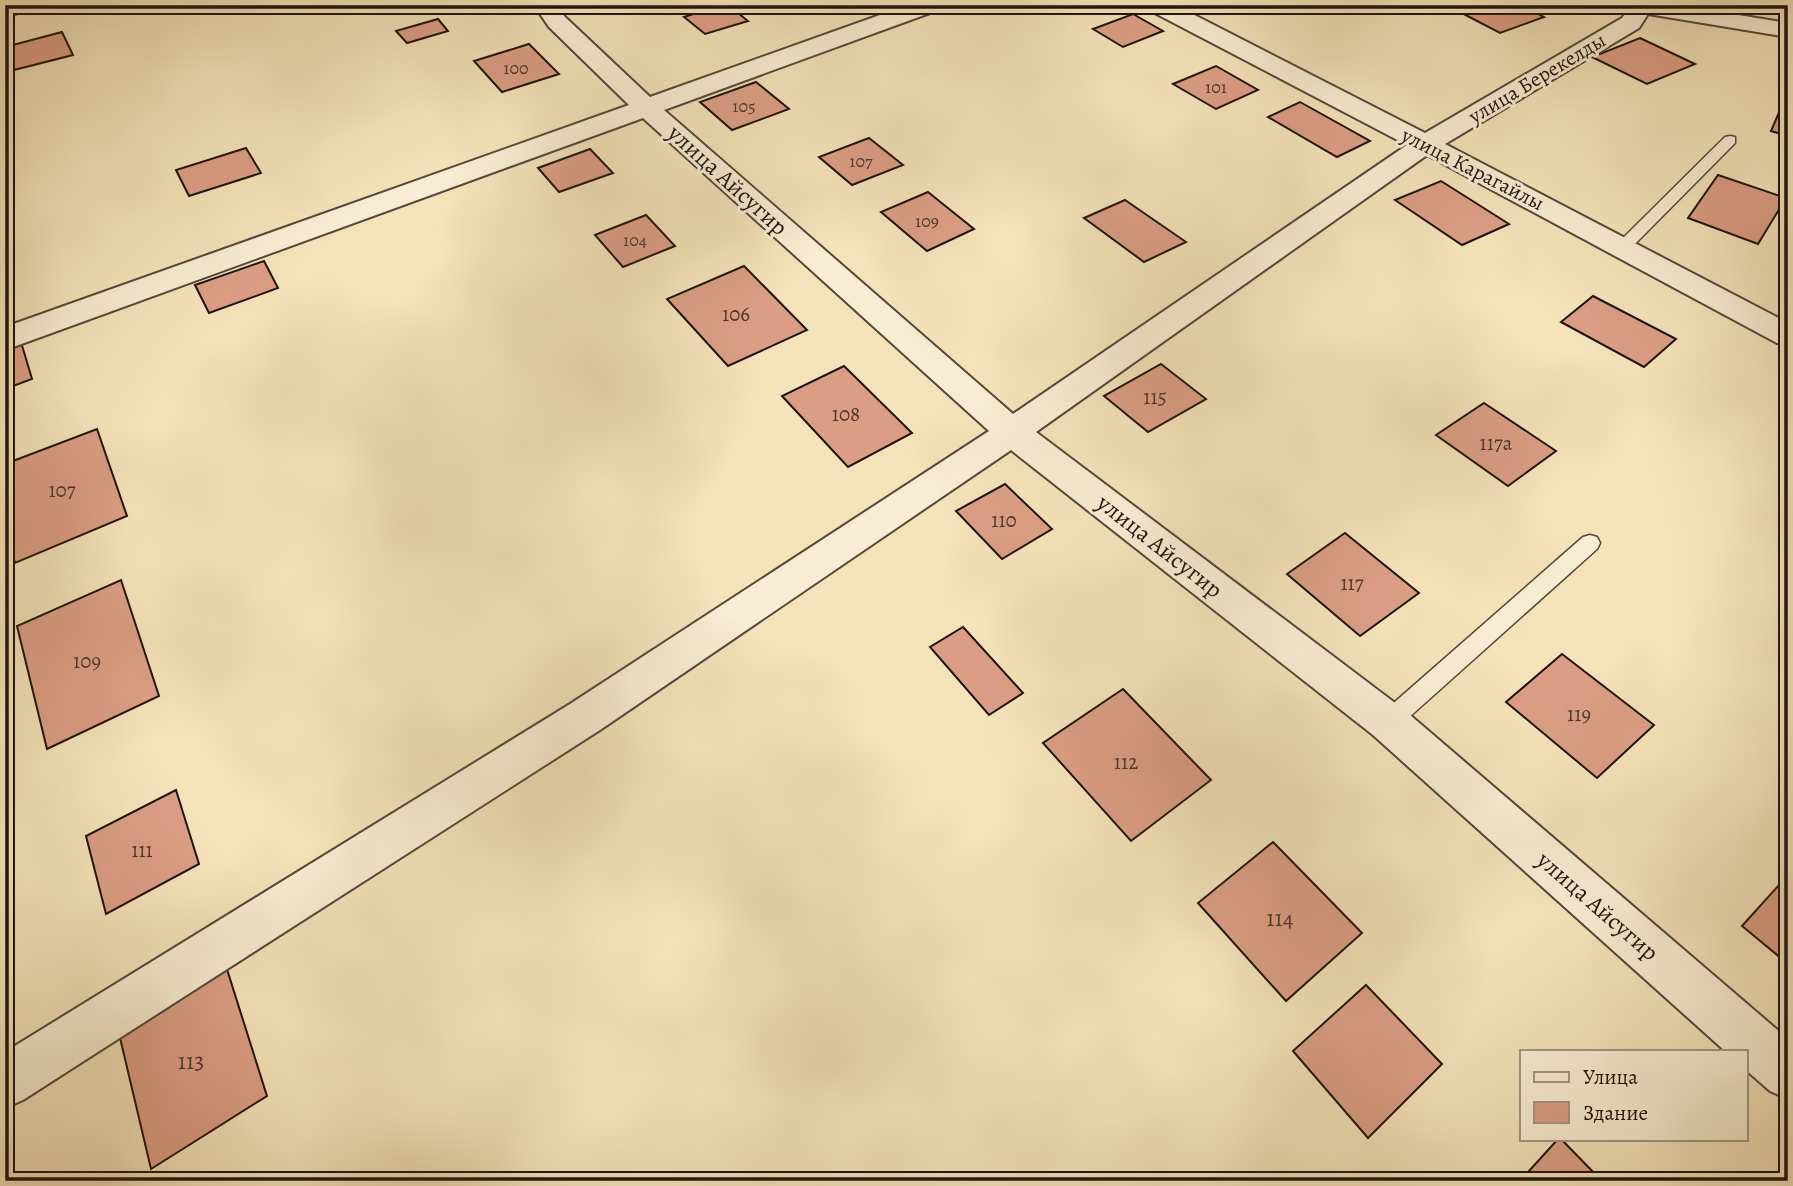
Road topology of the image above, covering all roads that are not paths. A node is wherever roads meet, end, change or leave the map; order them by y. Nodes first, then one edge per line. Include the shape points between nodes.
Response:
1 (19, 5) edge
2 (545, 5) edge
3 (930, 5) edge
4 (1157, 5) edge
5 (1639, 6) edge
6 (5, 10) edge
7 (1788, 30) edge
8 (647, 108) junction
9 (1730, 140) dead end
10 (1426, 144) junction
11 (1623, 247) junction
12 (1788, 335) edge
13 (5, 339) edge
14 (1012, 432) junction
15 (1590, 543) dead end
16 (1388, 722) junction
17 (1788, 1073) edge
18 (5, 1082) edge

1 - 6 street
2 - 8 street, улица Айсугир
3 - 8 street
4 - 10 street, улица Карагайлы
5 - 7 street
5 - 10 street, улица Берекелды via 1631,23
8 - 13 street
8 - 14 street, улица Айсугир
9 - 11 lane
10 - 11 street, улица Карагайлы
10 - 14 street, улица Берекелды
11 - 12 street, улица Карагайлы
14 - 16 street, улица Айсугир
14 - 18 street, улица Берекелды via 584,717
15 - 16 lane
16 - 17 street, улица Айсугир

